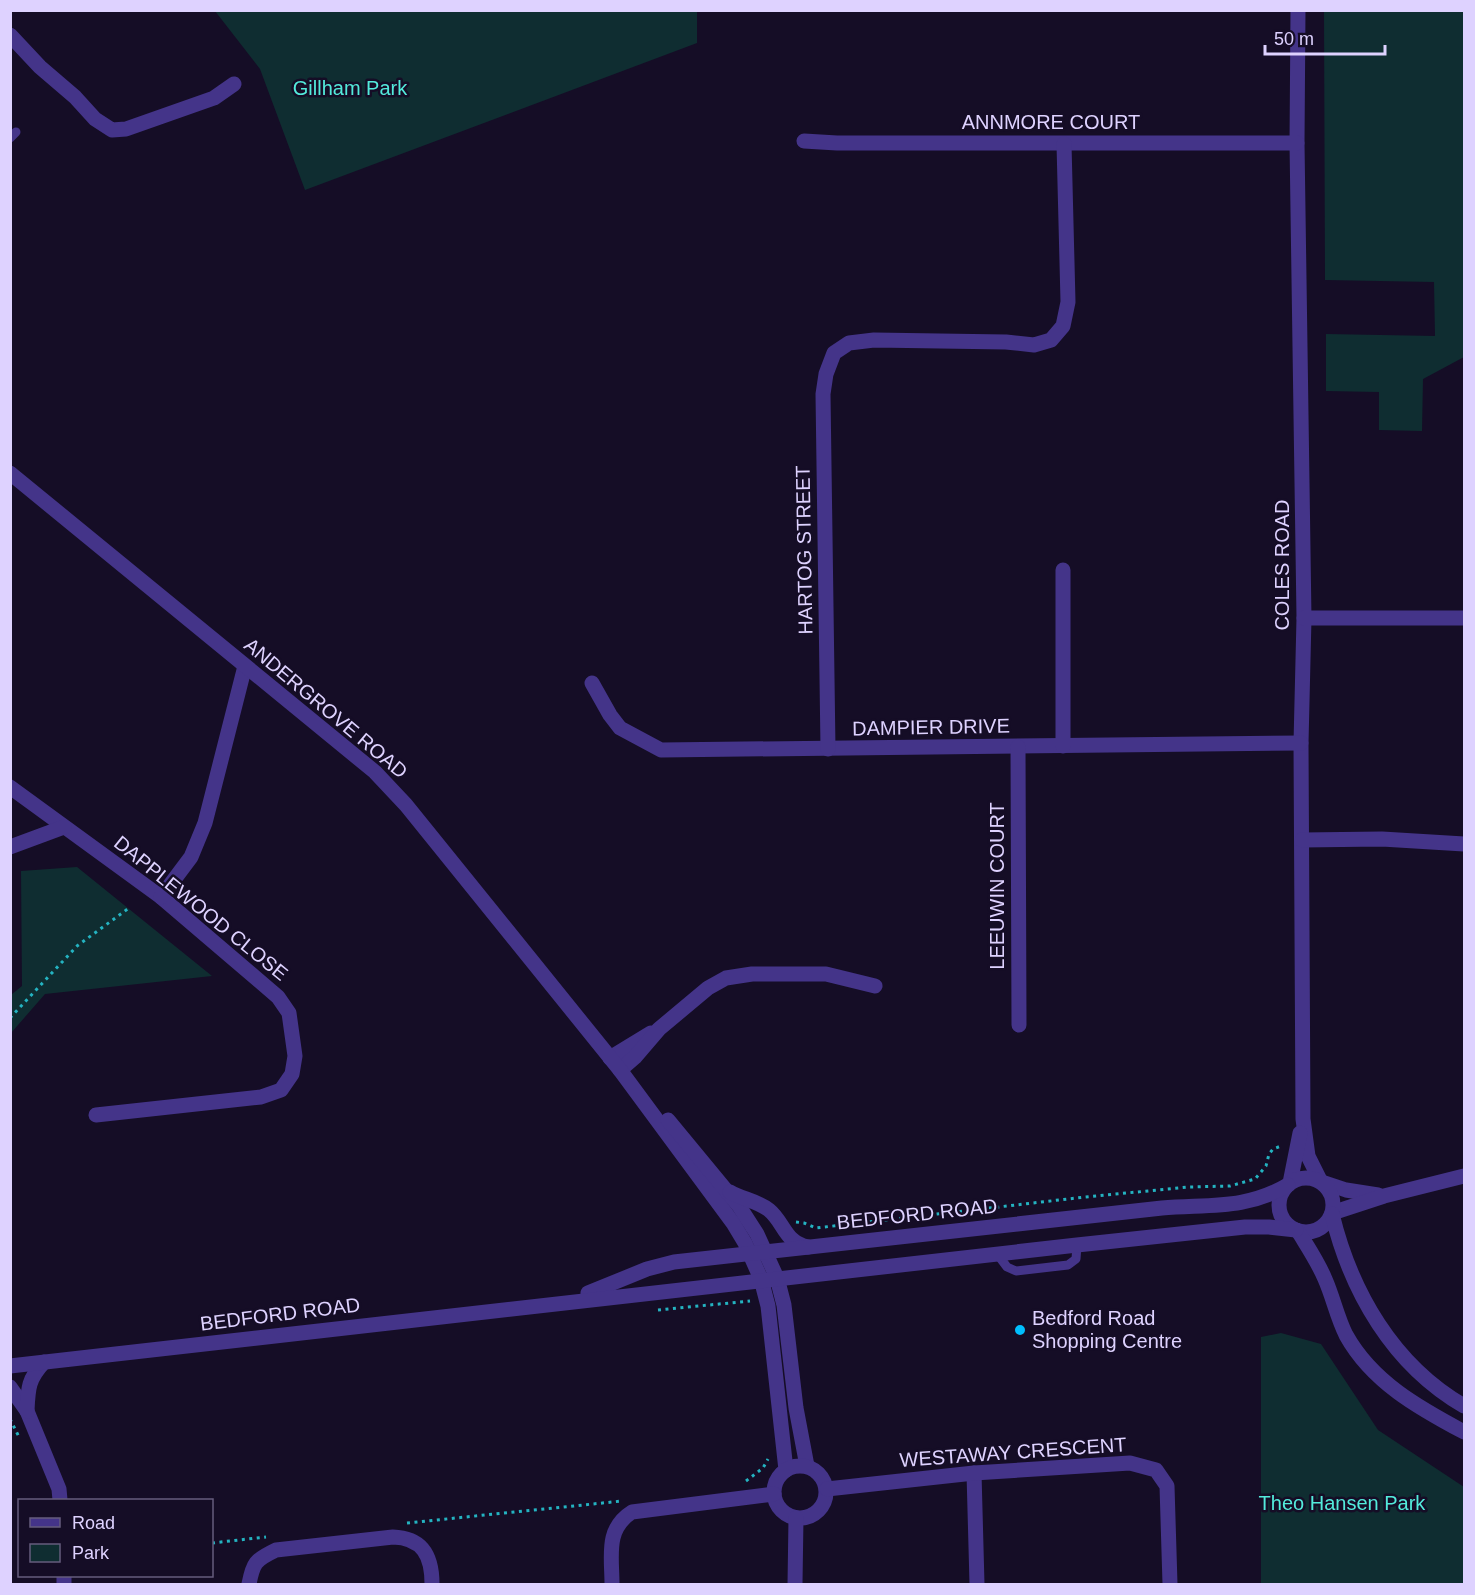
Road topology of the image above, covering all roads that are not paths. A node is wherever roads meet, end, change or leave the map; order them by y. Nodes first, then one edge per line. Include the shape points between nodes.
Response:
1 (1299, 10) edge
2 (10, 35) edge
3 (234, 84) dead end
4 (804, 141) dead end
5 (1297, 142) junction
6 (1064, 144) junction
7 (10, 473) edge
8 (1063, 570) dead end
9 (1304, 618) junction
10 (1464, 618) edge
11 (245, 666) junction
12 (592, 683) dead end
13 (1301, 743) junction
14 (1063, 746) junction
15 (1018, 747) junction
16 (828, 749) junction
17 (10, 787) edge
18 (64, 827) junction
19 (1302, 840) junction
20 (1464, 844) edge
21 (10, 847) edge
22 (161, 897) junction
23 (875, 986) dead end
24 (1019, 1025) dead end
25 (659, 1029) junction
26 (610, 1058) junction
27 (620, 1070) junction
28 (96, 1115) dead end
29 (1303, 1119) junction
30 (1464, 1176) edge
31 (719, 1182) junction
32 (1321, 1182) junction
33 (1289, 1184) junction
34 (1384, 1196) junction
35 (1332, 1214) junction
36 (1297, 1231) junction
37 (812, 1247) junction
38 (758, 1253) junction
39 (777, 1278) junction
40 (761, 1279) junction
41 (553, 1304) junction
42 (44, 1362) junction
43 (10, 1366) edge
44 (10, 1388) edge
45 (1464, 1406) edge
46 (27, 1411) junction
47 (1464, 1432) edge
48 (807, 1466) junction
49 (786, 1470) junction
50 (974, 1473) junction
51 (827, 1489) junction
52 (774, 1494) junction
53 (60, 1499) edge
54 (796, 1518) junction
55 (249, 1584) edge
56 (432, 1584) edge
57 (612, 1584) edge
58 (795, 1584) edge
59 (976, 1584) edge
60 (1170, 1584) edge

1 - 5 street, COLES ROAD
2 - 3 street via 95,119 112,130 126,129 214,98
4 - 6 street, ANNMORE COURT
5 - 6 street, ANNMORE COURT
5 - 9 street, COLES ROAD
6 - 16 street, HARTOG STREET via 1068,302 1063,326 1051,340 1034,345 874,340 849,343 834,353 823,394
7 - 11 street, ANDERGROVE ROAD
8 - 14 street
9 - 10 street
9 - 13 street, COLES ROAD
11 - 22 street via 205,823 191,857
11 - 26 street, ANDERGROVE ROAD via 375,772 406,805
12 - 16 street, DAMPIER DRIVE via 620,728 661,750
13 - 14 street, DAMPIER DRIVE
13 - 19 street, COLES ROAD
14 - 15 street, DAMPIER DRIVE
15 - 16 street, DAMPIER DRIVE
15 - 24 street, LEEUWIN COURT
17 - 18 street, DAPPLEWOOD CLOSE
18 - 21 street
18 - 22 street, DAPPLEWOOD CLOSE
19 - 20 street
19 - 29 street, COLES ROAD
22 - 28 street, DAPPLEWOOD CLOSE via 278,997 289,1013 295,1056 292,1074 281,1090 261,1097
23 - 25 street via 826,974 736,976 714,984
25 - 26 street
25 - 27 street
26 - 27 street, ANDERGROVE ROAD
27 - 31 street, ANDERGROVE ROAD
27 - 38 street, ANDERGROVE ROAD
29 - 32 street, COLES ROAD via 1308,1156
29 - 33 street, COLES ROAD
30 - 34 street
31 - 37 street via 732,1194 768,1209 795,1243
31 - 38 street, ANDERGROVE ROAD via 748,1220
32 - 33 street via 1304,1178
32 - 34 street
32 - 35 street via 1333,1197
33 - 36 street via 1280,1197 1279,1209 1287,1224
33 - 37 street, BEDFORD ROAD via 1242,1204 1161,1208
34 - 35 street
35 - 36 street via 1318,1229
35 - 45 street via 1352,1276 1390,1342 1435,1387
36 - 39 street, BEDFORD ROAD via 1245,1227
36 - 47 street via 1324,1277 1344,1331 1367,1366 1405,1398
37 - 38 street, BEDFORD ROAD
38 - 39 street, ANDERGROVE ROAD
38 - 40 street, ANDERGROVE ROAD
38 - 41 street, BEDFORD ROAD via 657,1266
39 - 40 street, BEDFORD ROAD
39 - 48 street, ANDERGROVE ROAD
40 - 41 street, BEDFORD ROAD
40 - 49 street, ANDERGROVE ROAD via 768,1306
41 - 42 street, BEDFORD ROAD
42 - 43 street, BEDFORD ROAD
42 - 46 street via 33,1375
44 - 46 street
46 - 53 street
48 - 49 street
48 - 51 street via 823,1479
49 - 52 street via 777,1480
50 - 51 street, WESTAWAY CRESCENT
50 - 59 street
50 - 60 street, WESTAWAY CRESCENT via 1130,1463 1156,1470 1167,1486
51 - 54 street via 819,1511
52 - 54 street via 781,1510
52 - 57 street via 632,1512 614,1531
54 - 58 street
55 - 56 street via 253,1566 276,1550 393,1536 407,1537 422,1546 430,1560

